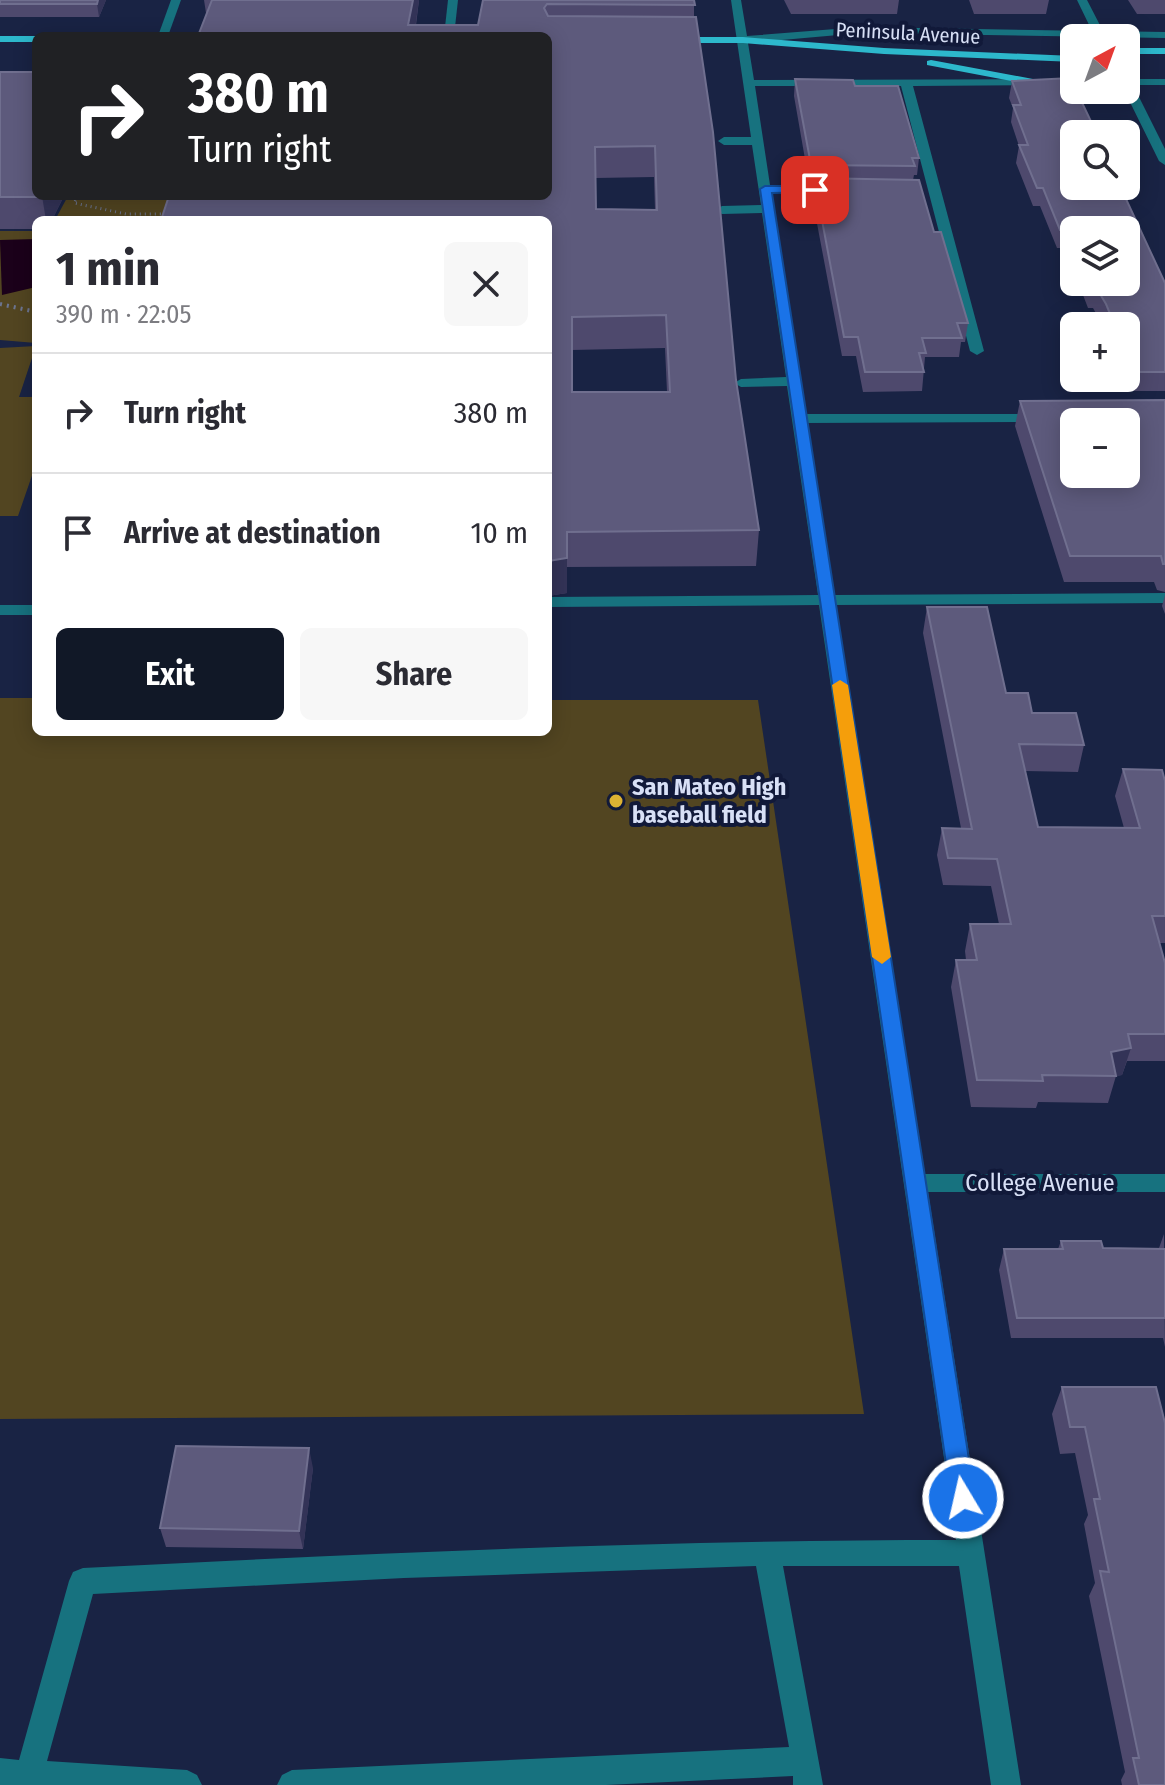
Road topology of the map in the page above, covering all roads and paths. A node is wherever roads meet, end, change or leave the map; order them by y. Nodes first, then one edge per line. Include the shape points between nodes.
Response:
1 (176, 0) edge
2 (453, 0) edge
3 (736, 0) edge
4 (1082, 0) edge
5 (1094, 24) edge
6 (164, 32) edge
7 (449, 32) edge
8 (1060, 34) edge
9 (1140, 35) edge
10 (1165, 35) edge
11 (0, 39) edge
12 (32, 39) edge
13 (667, 40) edge
14 (743, 40) junction
15 (884, 51) junction
16 (1140, 51) edge
17 (1165, 51) edge
18 (1060, 58) edge
19 (1140, 64) edge
20 (1165, 64) edge
21 (1033, 82) junction
22 (1060, 82) edge
23 (1165, 82) edge
24 (750, 83) junction
25 (906, 83) junction
26 (1140, 83) edge
27 (1136, 104) edge
28 (724, 141) dead end
29 (758, 141) junction
30 (1165, 161) edge
31 (859, 190) edge
32 (918, 191) edge
33 (933, 191) junction
34 (767, 199) junction
35 (76, 200) edge
36 (722, 210) edge
37 (126, 214) joint
38 (171, 214) edge
39 (0, 304) edge
40 (32, 311) edge
41 (977, 351) dead end
42 (794, 381) junction
43 (741, 383) dead end
44 (1054, 418) edge
45 (800, 419) junction
46 (827, 598) junction
47 (1165, 598) edge
48 (552, 602) edge
49 (0, 610) edge
50 (32, 610) edge
51 (915, 1183) junction
52 (1165, 1183) edge
53 (767, 1553) junction
54 (971, 1553) junction
55 (807, 1773) edge
56 (14, 1774) edge
57 (187, 1785) edge
58 (292, 1785) edge
59 (1006, 1785) edge

1 - 6 street
2 - 7 street
3 - 14 street
4 - 5 street
8 - 14 street, Peninsula Avenue via 861,30
9 - 10 street, Peninsula Avenue
11 - 12 main road
13 - 14 main road, Peninsula Avenue
14 - 15 main road, Peninsula Avenue
14 - 24 street
15 - 18 main road, Peninsula Avenue
15 - 21 main road
16 - 17 main road
19 - 20 main road
21 - 22 street, Peninsula Avenue
21 - 25 street, Peninsula Avenue
23 - 26 street
24 - 25 street, Peninsula Avenue
24 - 29 street
25 - 33 street
27 - 30 street
28 - 29 street
29 - 34 street
31 - 34 street
32 - 33 street
33 - 41 street
34 - 36 street
34 - 42 street
35 - 37 path
37 - 38 path
39 - 40 path
42 - 43 street
42 - 45 street
44 - 45 street
45 - 46 street
46 - 47 street
46 - 48 street
46 - 51 street
49 - 50 street
51 - 52 street, College Avenue
51 - 54 street
53 - 54 street
53 - 55 street
53 - 56 street via 83,1581
54 - 59 street
55 - 58 street
56 - 57 street

